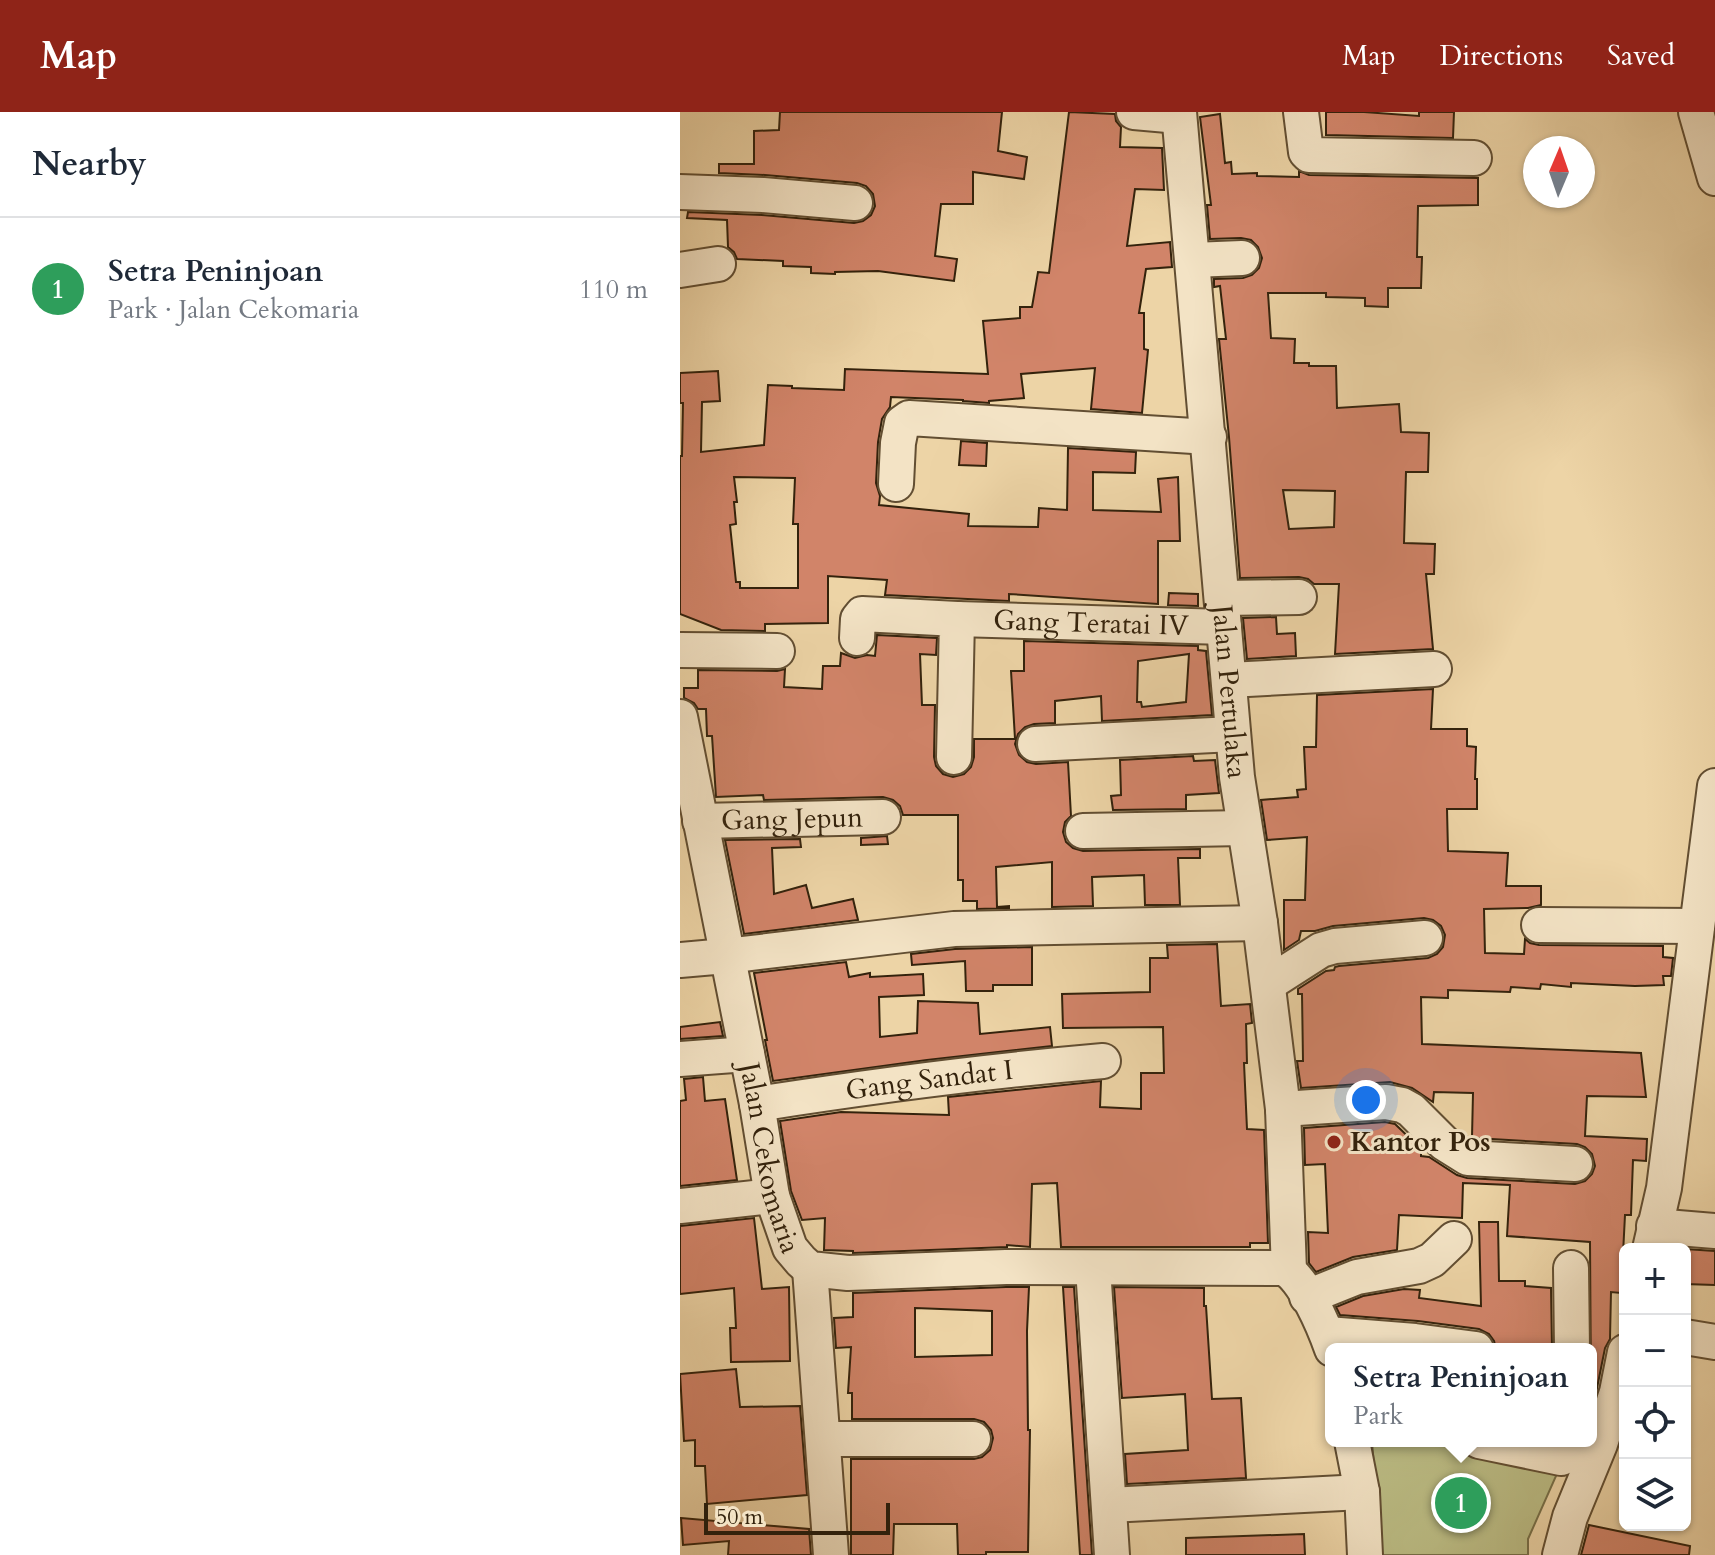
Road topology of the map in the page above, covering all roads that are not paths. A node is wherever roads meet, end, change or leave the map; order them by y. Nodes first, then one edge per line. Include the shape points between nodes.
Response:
1 (1134, 112) edge
2 (1301, 112) edge
3 (1696, 112) edge
4 (1179, 114) edge
5 (1474, 158) dead end
6 (1715, 178) edge
7 (680, 192) edge
8 (855, 203) dead end
9 (1242, 258) dead end
10 (1193, 260) junction
11 (718, 264) dead end
12 (680, 270) edge
13 (1209, 437) junction
14 (896, 484) dead end
15 (1299, 597) dead end
16 (1223, 612) junction
17 (957, 619) junction
18 (857, 638) dead end
19 (680, 650) edge
20 (777, 651) dead end
21 (1434, 669) dead end
22 (1229, 680) junction
23 (680, 717) edge
24 (1233, 734) junction
25 (1035, 744) dead end
26 (683, 751) edge
27 (954, 757) dead end
28 (1715, 786) edge
29 (883, 817) dead end
30 (700, 821) junction
31 (1244, 828) junction
32 (1083, 831) dead end
33 (1260, 923) junction
34 (1539, 925) dead end
35 (1692, 927) junction
36 (1425, 938) dead end
37 (726, 956) junction
38 (680, 960) edge
39 (1268, 984) junction
40 (1702, 985) edge
41 (747, 1054) junction
42 (680, 1059) edge
43 (1103, 1061) dead end
44 (757, 1104) junction
45 (1283, 1109) junction
46 (1575, 1164) dead end
47 (772, 1196) junction
48 (680, 1206) edge
49 (1715, 1231) edge
50 (1652, 1237) edge
51 (1454, 1239) dead end
52 (1093, 1268) junction
53 (1571, 1268) dead end
54 (810, 1269) junction
55 (1298, 1284) junction
56 (1691, 1338) edge
57 (1330, 1341) edge
58 (1715, 1342) edge
59 (1430, 1343) edge
60 (1572, 1343) edge
61 (1619, 1378) edge
62 (824, 1439) junction
63 (973, 1439) dead end
64 (1353, 1447) edge
65 (1511, 1447) edge
66 (1572, 1447) edge
67 (1362, 1492) junction
68 (1109, 1505) junction
69 (831, 1555) edge
70 (1112, 1555) edge
71 (1365, 1555) edge
72 (1560, 1555) edge

1 - 4 street
2 - 5 street via 1309,155
3 - 6 street
4 - 10 street, Jalan Pertulaka
7 - 8 street
9 - 10 street
10 - 13 street, Jalan Pertulaka
11 - 12 street
13 - 14 street via 909,418 902,423 898,443
13 - 16 street, Jalan Pertulaka
15 - 16 street, Gang Teratai IV
16 - 17 street, Gang Teratai IV
16 - 22 street, Jalan Pertulaka
17 - 18 street, Gang Teratai IV via 862,614
17 - 27 street
19 - 20 street
21 - 22 street
22 - 24 street, Jalan Pertulaka
23 - 26 street, Jalan Cekomaria
24 - 25 street
24 - 31 street, Jalan Pertulaka
26 - 30 street, Jalan Cekomaria
28 - 35 street
29 - 30 street, Gang Jepun
30 - 37 street, Jalan Cekomaria
31 - 32 street
31 - 33 street, Jalan Pertulaka
33 - 37 street via 954,929
33 - 39 street, Jalan Pertulaka
34 - 35 street
35 - 40 street
36 - 39 street via 1321,950
37 - 38 street
37 - 41 street, Jalan Cekomaria
39 - 45 street, Jalan Pertulaka
40 - 50 street
41 - 42 street
41 - 44 street, Jalan Cekomaria
43 - 44 street, Gang Sandat I via 898,1082
44 - 47 street, Jalan Cekomaria
45 - 46 street via 1395,1103 1411,1110 1468,1158
45 - 55 street, Jalan Pertulaka
47 - 48 street
47 - 54 street, Jalan Cekomaria via 790,1248
49 - 50 street
51 - 55 street via 1419,1266
52 - 54 street, Jalan Cekomaria via 848,1273
52 - 55 street, Jalan Cekomaria via 1283,1268
52 - 68 street
53 - 60 street
54 - 62 street
55 - 57 street
56 - 58 street
57 - 59 street
61 - 72 street
62 - 63 street
62 - 69 street
64 - 67 street
65 - 66 street via 1561,1458
67 - 68 street
67 - 71 street
68 - 70 street

